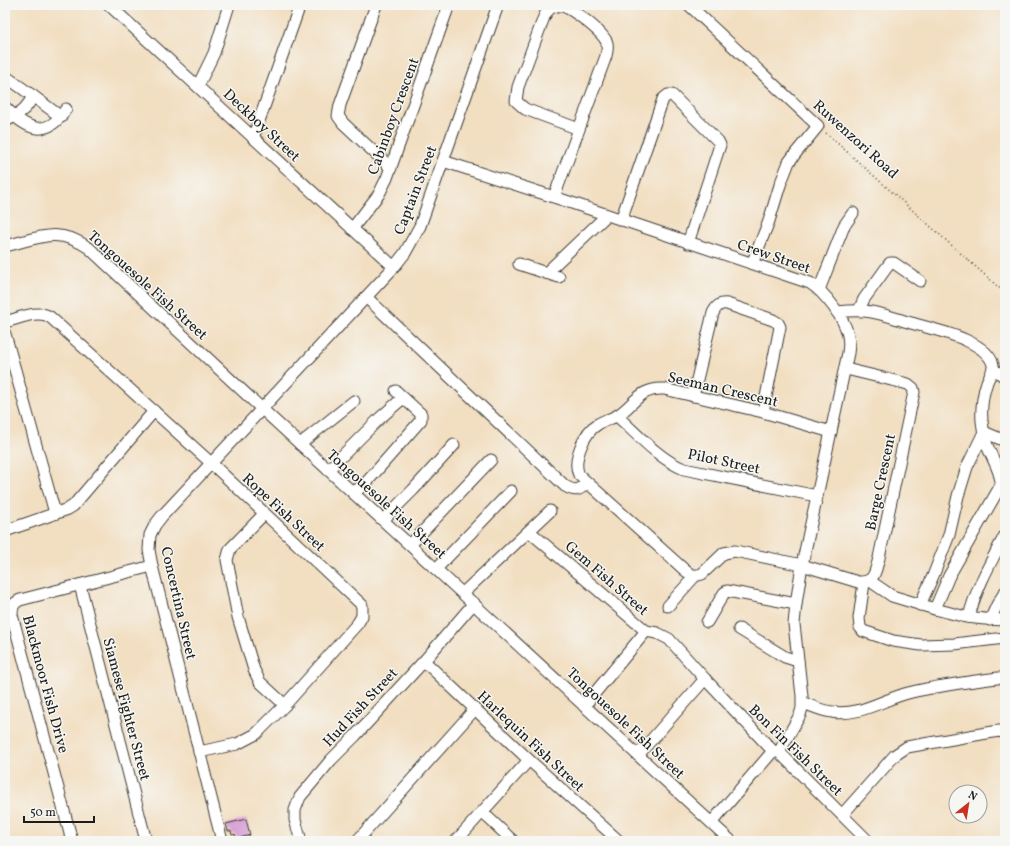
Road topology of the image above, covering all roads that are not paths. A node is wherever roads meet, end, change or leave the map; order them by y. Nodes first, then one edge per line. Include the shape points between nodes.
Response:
1 (109, 5) edge
2 (300, 5) edge
3 (376, 5) edge
4 (449, 5) edge
5 (498, 5) edge
6 (689, 5) edge
7 (227, 6) edge
8 (5, 76) edge
9 (198, 86) junction
10 (33, 96) junction
11 (5, 107) edge
12 (9, 119) edge
13 (579, 129) junction
14 (253, 138) junction
15 (443, 161) junction
16 (391, 168) junction
17 (554, 197) junction
18 (853, 213) dead end
19 (607, 215) junction
20 (621, 220) junction
21 (352, 230) junction
22 (688, 243) junction
23 (5, 246) edge
24 (519, 264) dead end
25 (752, 264) junction
26 (394, 268) junction
27 (546, 273) junction
28 (559, 277) dead end
29 (920, 281) dead end
30 (819, 290) junction
31 (366, 297) junction
32 (859, 310) junction
33 (837, 312) junction
34 (5, 322) edge
35 (5, 334) edge
36 (846, 369) junction
37 (993, 369) junction
38 (1005, 377) edge
39 (693, 396) junction
40 (354, 401) dead end
41 (261, 408) junction
42 (154, 411) junction
43 (763, 412) junction
44 (617, 416) junction
45 (831, 432) junction
46 (984, 432) junction
47 (1005, 441) edge
48 (300, 444) junction
49 (454, 445) dead end
50 (491, 460) dead end
51 (210, 462) junction
52 (328, 470) junction
53 (587, 483) junction
54 (511, 491) dead end
55 (1002, 491) edge
56 (353, 493) junction
57 (817, 496) junction
58 (550, 511) dead end
59 (55, 513) junction
60 (264, 514) junction
61 (383, 520) junction
62 (5, 531) edge
63 (529, 531) junction
64 (1005, 535) edge
65 (410, 545) junction
66 (152, 566) junction
67 (802, 566) junction
68 (436, 569) junction
69 (699, 575) junction
70 (867, 582) junction
71 (80, 585) junction
72 (1005, 592) edge
73 (463, 593) junction
74 (474, 603) junction
75 (796, 604) junction
76 (920, 604) junction
77 (668, 606) dead end
78 (935, 609) junction
79 (968, 617) junction
80 (990, 620) junction
81 (1005, 620) edge
82 (708, 622) dead end
83 (739, 629) dead end
84 (646, 631) junction
85 (1005, 638) edge
86 (798, 661) junction
87 (424, 662) junction
88 (1005, 677) edge
89 (705, 679) junction
90 (803, 703) junction
91 (285, 706) junction
92 (584, 706) junction
93 (475, 709) junction
94 (1005, 733) edge
95 (199, 752) junction
96 (776, 752) junction
97 (638, 756) junction
98 (529, 760) junction
99 (482, 812) junction
100 (842, 815) junction
101 (712, 822) junction
102 (72, 841) edge
103 (146, 841) edge
104 (222, 841) edge
105 (301, 841) edge
106 (357, 841) edge
107 (456, 841) edge
108 (513, 841) edge
109 (619, 841) edge
110 (732, 841) edge
111 (868, 841) edge

1 - 9 street, Deckboy Street
2 - 14 street
3 - 16 street via 342,96 338,116
4 - 16 street, Cabinboy Crescent
5 - 15 street, Captain Street
6 - 25 street, Ruwenzori Road via 818,126 789,162
7 - 9 street via 214,53
8 - 10 street
9 - 14 street, Deckboy Street
10 - 12 street via 23,112
10 - 12 street via 63,113 51,125 43,128 30,127
11 - 12 street
13 - 13 street via 606,56 607,44 602,35 586,21 565,6 554,6 544,17 518,87 516,102 525,109
13 - 17 street
14 - 21 street, Deckboy Street
15 - 17 street, Crew Street
15 - 26 street, Captain Street via 420,226 406,253
16 - 21 street, Cabinboy Crescent via 379,194
17 - 19 street, Crew Street
18 - 30 street via 844,226
19 - 20 street, Crew Street
19 - 27 street
20 - 22 street, Crew Street
20 - 22 street via 663,99 672,95 720,145
21 - 26 street, Deckboy Street
22 - 25 street, Crew Street
23 - 41 street, Tongouesole Fish Street via 50,235 62,235 78,241
24 - 27 street
25 - 30 street, Crew Street via 805,281
26 - 31 street, Captain Street
27 - 28 street
29 - 32 street via 894,263 890,263
30 - 33 street, Crew Street
31 - 41 street, Captain Street
31 - 53 street via 565,486 577,490
32 - 33 street
32 - 37 street via 881,314 970,342 987,354
33 - 36 street, Crew Street via 848,333
34 - 42 street, Rope Fish Street via 38,314 47,315
35 - 59 street
36 - 45 street, Crew Street
36 - 70 street, Barge Crescent via 908,384 914,392 879,558 874,574
37 - 38 street
37 - 46 street via 987,382 982,407
39 - 43 street, Seeman Crescent
39 - 43 street via 713,313 719,306 726,304 773,320 779,326
39 - 44 street, Seeman Crescent via 655,388 641,395
40 - 48 street
41 - 48 street, Tongouesole Fish Street
41 - 51 street, Concertina Street
42 - 51 street, Rope Fish Street
42 - 59 street via 75,504
43 - 45 street, Seeman Crescent
44 - 53 street, Seeman Crescent via 596,424 578,451 577,471
44 - 57 street, Pilot Street via 676,466
45 - 57 street, Crew Street
46 - 47 street
46 - 55 street via 998,471
46 - 76 street via 967,466 948,535
48 - 52 street, Tongouesole Fish Street
49 - 61 street
50 - 65 street
51 - 60 street, Rope Fish Street
51 - 66 street, Concertina Street via 155,525 150,535
52 - 56 street, Tongouesole Fish Street
52 - 56 street via 380,418 399,395 421,414 420,420 370,478
53 - 69 street, Seeman Crescent via 689,574
54 - 68 street
55 - 78 street via 949,576
56 - 61 street, Tongouesole Fish Street
57 - 67 street, Crew Street
58 - 63 street
59 - 62 street
60 - 91 street via 230,549 227,560 238,617 254,670 260,682
60 - 91 street, Rope Fish Street via 362,605 362,616 358,623
61 - 65 street, Tongouesole Fish Street
63 - 73 street
63 - 84 street, Gem Fish Street
64 - 79 street via 972,602
65 - 68 street, Tongouesole Fish Street
66 - 71 street, Blackmoor Fish Drive
66 - 95 street, Concertina Street
67 - 69 street via 739,551 729,551
67 - 70 street via 858,582
67 - 75 street, Crew Street
68 - 73 street, Tongouesole Fish Street
69 - 77 street
70 - 76 street via 892,596
70 - 85 street, Barge Crescent via 859,618 863,631 893,641 921,645
71 - 102 street, Blackmoor Fish Drive via 20,600 14,604 12,612
71 - 103 street, Siamese Fighter Street
72 - 80 street
73 - 74 street, Tongouesole Fish Street
74 - 87 street, Hud Fish Street
74 - 92 street, Tongouesole Fish Street
75 - 82 street via 727,591
75 - 86 street, Crew Street via 794,624
76 - 78 street
78 - 79 street
79 - 80 street
80 - 81 street
83 - 86 street via 785,657
84 - 89 street, Bon Fin Fish Street via 669,639
84 - 92 street, Gem Fish Street
86 - 90 street, Crew Street
87 - 93 street, Harlequin Fish Street
87 - 105 street, Hud Fish Street via 331,760 300,798 296,804 295,815
88 - 90 street via 907,693 850,712 832,712
89 - 96 street, Bon Fin Fish Street
89 - 97 street
90 - 96 street via 800,715
91 - 95 street, Rope Fish Street via 247,740
92 - 97 street, Tongouesole Fish Street
93 - 98 street, Harlequin Fish Street
93 - 106 street
94 - 100 street via 981,734 907,747 895,755
95 - 104 street, Concertina Street
96 - 100 street, Bon Fin Fish Street
96 - 101 street
97 - 101 street, Tongouesole Fish Street
98 - 99 street
98 - 109 street, Harlequin Fish Street
99 - 107 street
99 - 108 street
100 - 111 street, Bon Fin Fish Street
101 - 110 street, Tongouesole Fish Street

